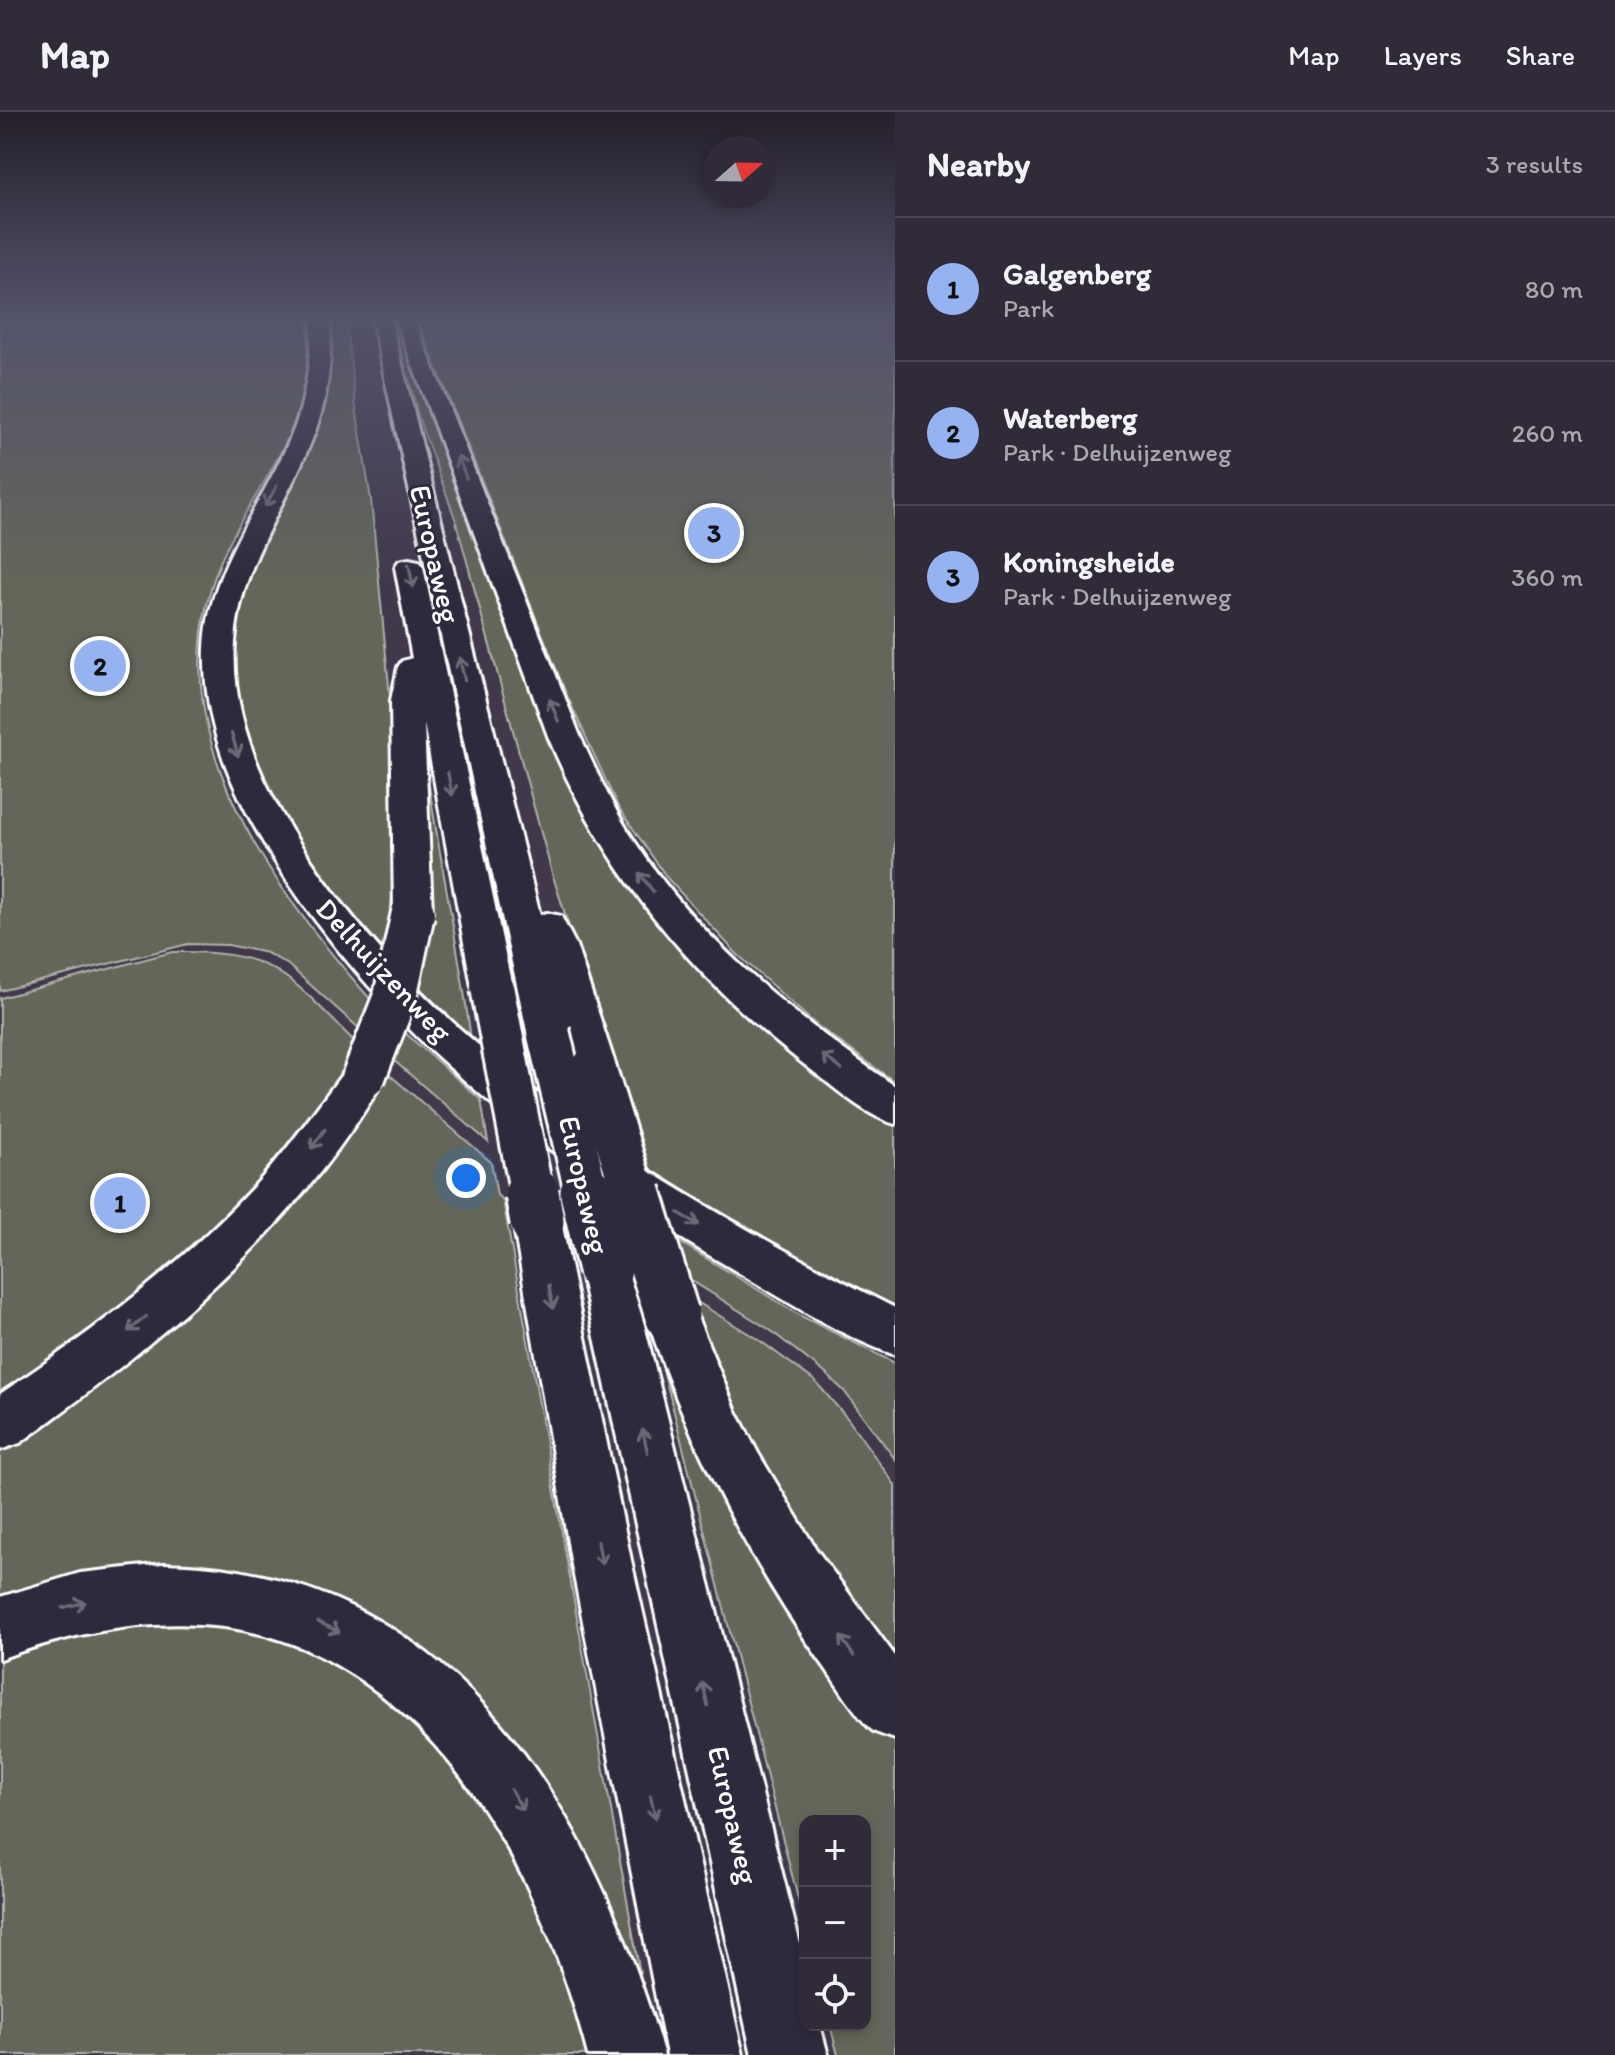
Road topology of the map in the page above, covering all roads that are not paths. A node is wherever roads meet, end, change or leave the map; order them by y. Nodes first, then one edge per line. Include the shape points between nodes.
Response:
1 (313, 405) edge
2 (377, 405) edge
3 (392, 405) edge
4 (438, 405) edge
5 (378, 411) dead end
6 (405, 549) dead end
7 (421, 625) junction
8 (500, 827) junction
9 (895, 1108) edge
10 (895, 1333) edge
11 (0, 1425) edge
12 (0, 1628) edge
13 (895, 1707) edge
14 (702, 2041) edge
15 (626, 2055) edge
16 (790, 2055) edge

1 -> 10 highway, Delhuijzenweg via 234,572 220,645 233,743 274,834 336,927 367,961 530,1108 670,1207
2 - 5 highway, Europaweg
8 -> 3 highway, Europaweg
9 -> 4 highway via 753,997 672,916 621,848 596,808 557,718
6 -> 7 highway, Europaweg
7 -> 11 highway, bridge via 407,700 413,913 399,990 364,1076 278,1192 206,1267
7 -> 14 highway, Europaweg, bridge via 601,1560
13 -> 8 highway, bridge via 856,1659 759,1509 688,1366 556,945
16 -> 8 highway, Europaweg, bridge
12 -> 15 highway via 85,1603 202,1595 314,1620 368,1646 435,1697 512,1791 591,1946

